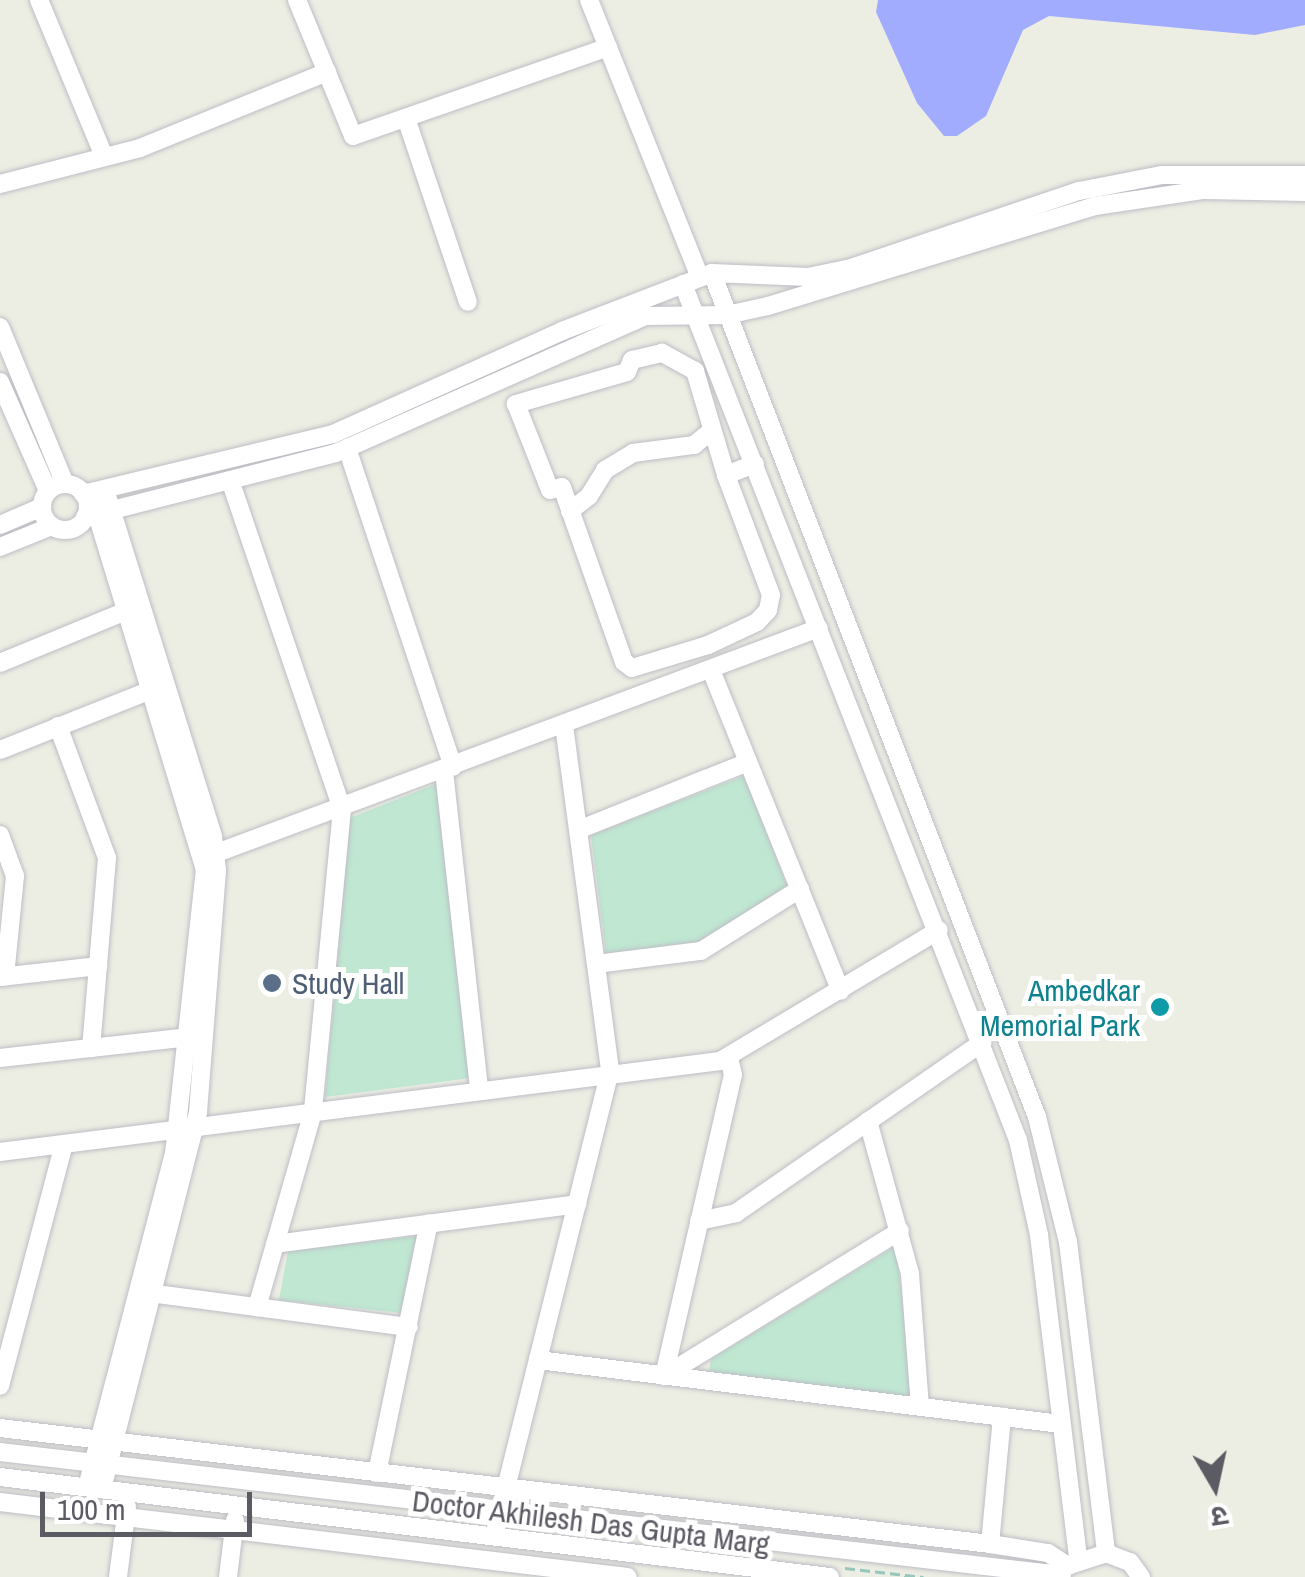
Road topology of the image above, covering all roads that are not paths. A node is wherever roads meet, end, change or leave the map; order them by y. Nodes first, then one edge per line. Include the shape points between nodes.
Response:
1 (38, 0) edge
2 (297, 0) edge
3 (589, 0) edge
4 (608, 47) junction
5 (327, 72) junction
6 (406, 118) junction
7 (103, 154) junction
8 (1305, 175) edge
9 (0, 184) edge
10 (1305, 192) edge
11 (698, 278) junction
12 (468, 302) dead end
13 (728, 314) junction
14 (696, 315) junction
15 (0, 327) edge
16 (0, 382) edge
17 (709, 432) junction
18 (347, 448) junction
19 (755, 464) junction
20 (726, 475) junction
21 (230, 480) junction
22 (92, 492) junction
23 (52, 494) junction
24 (570, 511) junction
25 (97, 514) junction
26 (0, 525) edge
27 (52, 526) junction
28 (0, 548) edge
29 (133, 609) junction
30 (820, 628) junction
31 (0, 663) edge
32 (711, 670) junction
33 (158, 688) junction
34 (58, 726) junction
35 (564, 726) junction
36 (0, 750) edge
37 (748, 762) junction
38 (449, 769) junction
39 (342, 809) junction
40 (578, 830) junction
41 (0, 834) edge
42 (209, 856) junction
43 (800, 890) junction
44 (938, 930) junction
45 (596, 964) junction
46 (98, 966) junction
47 (2, 977) edge
48 (841, 990) junction
49 (196, 1036) junction
50 (982, 1042) junction
51 (91, 1048) junction
52 (729, 1057) junction
53 (0, 1058) edge
54 (610, 1070) junction
55 (479, 1088) junction
56 (313, 1112) junction
57 (868, 1122) junction
58 (186, 1129) junction
59 (64, 1144) junction
60 (0, 1152) edge
61 (577, 1204) junction
62 (700, 1222) junction
63 (429, 1223) junction
64 (900, 1231) junction
65 (275, 1244) junction
66 (144, 1293) junction
67 (256, 1306) junction
68 (410, 1327) junction
69 (7, 1330) edge
70 (538, 1360) junction
71 (664, 1376) junction
72 (0, 1386) edge
73 (920, 1407) junction
74 (1002, 1417) junction
75 (1061, 1424) junction
76 (0, 1428) edge
77 (104, 1441) junction
78 (0, 1452) edge
79 (98, 1464) junction
80 (377, 1474) junction
81 (0, 1477) edge
82 (95, 1488) junction
83 (506, 1488) junction
84 (129, 1492) junction
85 (0, 1502) edge
86 (236, 1505) junction
87 (500, 1512) junction
88 (126, 1517) junction
89 (234, 1530) junction
90 (494, 1536) junction
91 (560, 1543) junction
92 (990, 1544) junction
93 (1106, 1552) junction
94 (1067, 1569) edge
95 (480, 1570) edge
96 (556, 1573) edge
97 (118, 1577) edge
98 (228, 1577) edge
99 (628, 1577) edge
100 (830, 1577) edge
101 (1141, 1577) edge

1 - 7 street
2 - 5 street
3 - 4 street
4 - 6 street
4 - 11 street
5 - 6 street via 353,136
5 - 7 street via 140,148
6 - 12 street
7 - 9 street
8 - 11 street via 1162,175 1079,191 808,278
10 - 13 street via 1204,190 1095,206
11 - 13 street
11 - 14 street
11 - 22 street via 333,434
13 - 14 street
13 - 93 street via 967,921 1042,1132 1068,1242
14 - 18 street via 645,316
14 - 19 street
15 - 23 street
16 - 23 street
17 - 20 street
17 - 24 street via 694,445 632,453 605,470
17 - 24 street via 695,370 662,353 632,360 627,372 516,404 550,490 562,487
18 - 21 street
18 - 38 street
19 - 20 street
19 - 30 street
20 - 24 street via 770,596 768,610 757,622 648,668 624,662
21 - 25 street
21 - 39 street
22 - 23 street
22 - 25 street
22 - 25 street
23 - 26 street
23 - 27 street
25 - 27 street via 73,529
25 - 29 street
27 - 28 street
29 - 31 street
29 - 33 street
30 - 32 street
30 - 44 street
32 - 35 street
32 - 37 street
33 - 34 street
33 - 42 street
34 - 36 street
34 - 46 street via 107,858
35 - 38 street
35 - 40 street
37 - 40 street
37 - 43 street
38 - 39 street
38 - 55 street
39 - 42 street
39 - 56 street
40 - 45 street
41 - 47 street via 14,876
42 - 49 street
43 - 45 street via 701,950
43 - 48 street
44 - 48 street
44 - 50 street
45 - 54 street
46 - 47 street
46 - 51 street
48 - 52 street
49 - 51 street
49 - 58 street
50 - 57 street
50 - 75 street via 1032,1198
51 - 53 street
52 - 54 street
52 - 62 street via 733,1075
54 - 55 street
54 - 61 street
55 - 56 street
56 - 58 street
56 - 65 street
57 - 62 street via 736,1213
57 - 64 street
58 - 59 street
58 - 66 street
59 - 60 street
59 - 69 street
61 - 63 street
61 - 70 street
62 - 71 street
63 - 65 street
63 - 68 street
64 - 71 street
64 - 73 street
65 - 67 street
66 - 67 street
66 - 77 street
67 - 68 street
68 - 80 street
69 - 72 street
70 - 71 street
70 - 83 street
71 - 73 street
73 - 74 street
74 - 75 street
74 - 92 street
75 - 94 street
76 - 77 street
77 - 79 street
77 - 80 street
78 - 79 street, Doctor Akhilesh Das Gupta Marg
79 - 82 street
79 - 87 street, Doctor Akhilesh Das Gupta Marg
80 - 83 street
81 - 82 street, Doctor Akhilesh Das Gupta Marg
82 - 84 street, Doctor Akhilesh Das Gupta Marg
83 - 87 street
83 - 92 street
84 - 86 street, Doctor Akhilesh Das Gupta Marg
84 - 88 street
85 - 88 street
86 - 89 street
86 - 90 street, Doctor Akhilesh Das Gupta Marg
87 - 90 street
87 - 94 street, Doctor Akhilesh Das Gupta Marg
88 - 89 street
88 - 97 street
89 - 95 street
89 - 98 street
90 - 91 street, Doctor Akhilesh Das Gupta Marg
91 - 96 street
91 - 100 street, Doctor Akhilesh Das Gupta Marg
92 - 94 street via 1048,1553
93 - 94 street
93 - 101 street via 1130,1562
95 - 96 street
96 - 99 street

